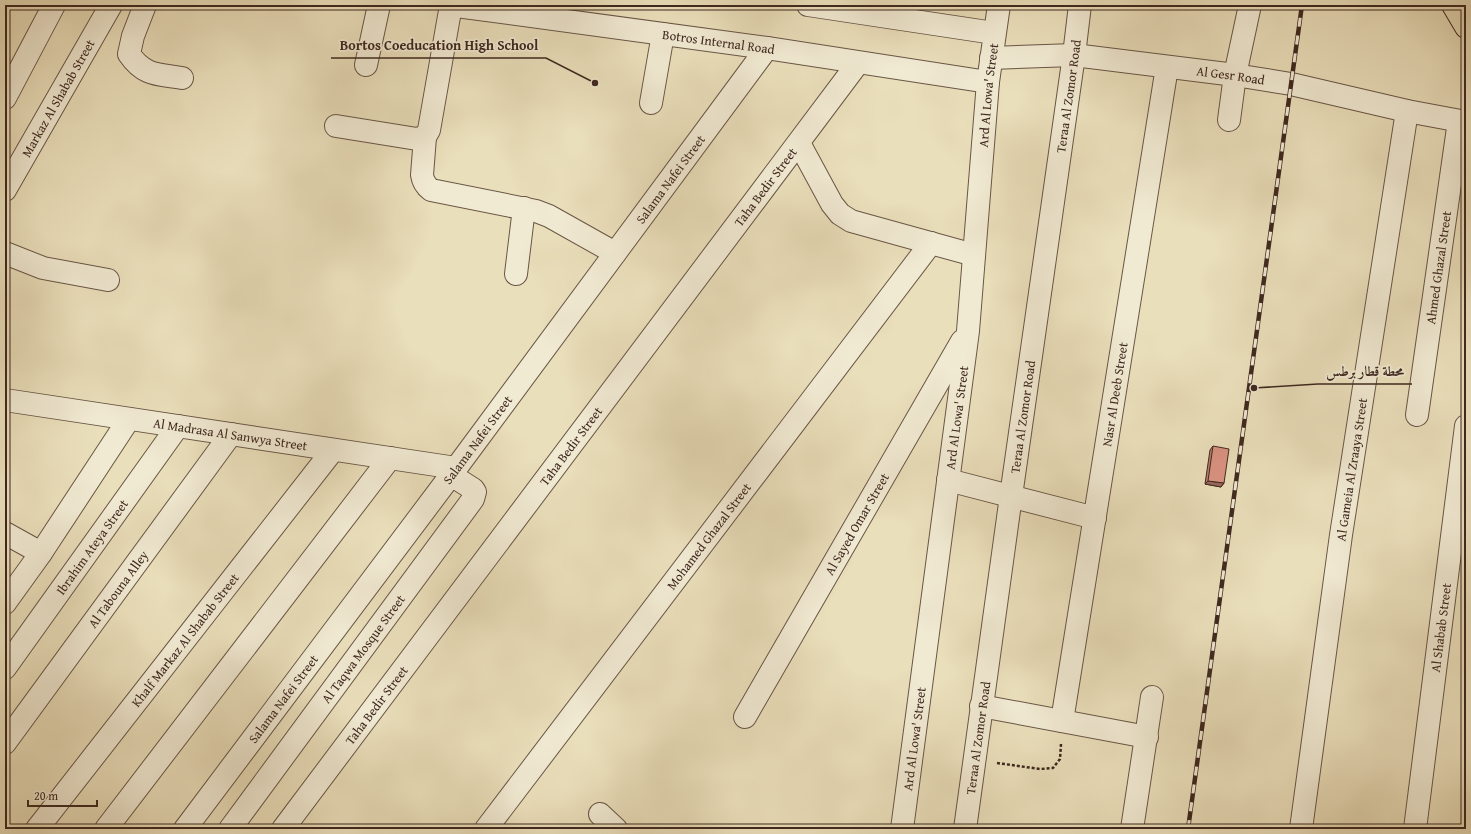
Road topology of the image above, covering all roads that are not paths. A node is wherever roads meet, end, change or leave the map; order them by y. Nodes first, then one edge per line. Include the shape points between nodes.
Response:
1 (54, 5) edge
2 (111, 5) edge
3 (145, 5) edge
4 (379, 5) edge
5 (450, 5) edge
6 (808, 5) edge
7 (998, 5) edge
8 (1080, 5) edge
9 (1250, 5) edge
10 (1453, 5) edge
11 (1466, 27) edge
12 (994, 33) junction
13 (662, 34) junction
14 (767, 48) junction
15 (1074, 55) junction
16 (991, 58) junction
17 (858, 63) junction
18 (366, 65) dead end
19 (1167, 67) junction
20 (1234, 75) junction
21 (182, 78) dead end
22 (988, 82) junction
23 (5, 98) edge
24 (652, 103) dead end
25 (1407, 111) junction
26 (1228, 120) dead end
27 (1462, 121) edge
28 (336, 126) dead end
29 (424, 137) junction
30 (799, 142) junction
31 (5, 190) edge
32 (524, 208) junction
33 (931, 243) junction
34 (5, 252) edge
35 (615, 253) junction
36 (974, 255) junction
37 (516, 274) dead end
38 (108, 280) dead end
39 (968, 331) junction
40 (5, 400) edge
41 (1417, 415) dead end
42 (129, 418) junction
43 (178, 426) junction
44 (1466, 426) edge
45 (231, 434) junction
46 (333, 450) junction
47 (390, 458) junction
48 (453, 471) junction
49 (948, 480) junction
50 (1011, 496) junction
51 (1095, 518) junction
52 (5, 533) edge
53 (41, 553) junction
54 (5, 603) edge
55 (5, 668) edge
56 (1152, 697) dead end
57 (981, 706) junction
58 (745, 717) dead end
59 (1062, 721) junction
60 (1147, 737) junction
61 (5, 743) edge
62 (600, 814) dead end
63 (37, 829) edge
64 (106, 829) edge
65 (185, 829) edge
66 (230, 829) edge
67 (283, 829) edge
68 (486, 829) edge
69 (616, 829) edge
70 (902, 829) edge
71 (966, 829) edge
72 (1132, 829) edge
73 (1302, 829) edge
74 (1415, 829) edge

1 - 23 street
2 - 31 street, Markaz Al Shabab Street
3 - 21 street via 129,54 135,63 149,73
4 - 18 street
5 - 13 street, Botros Internal Road
5 - 29 street via 430,130
6 - 12 street
7 - 12 street, Ard Al Lowa' Street
8 - 15 street, Teraa Al Zomor Road
9 - 20 street
10 - 11 main road
12 - 16 street, Ard Al Lowa' Street
13 - 14 street, Botros Internal Road
13 - 24 street
14 - 17 street, Botros Internal Road
14 - 35 street, Salama Nafei Street
15 - 16 street, Al Gesr Road
15 - 19 street, Al Gesr Road
15 - 50 street, Teraa Al Zomor Road
16 - 22 street, Ard Al Lowa' Street
17 - 22 street, Botros Internal Road
17 - 30 street, Taha Bedir Street
19 - 20 street, Al Gesr Road
19 - 51 street, Nasr Al Deeb Street
20 - 25 street, Al Gesr Road via 1291,84
20 - 26 street
22 - 36 street, Ard Al Lowa' Street
25 - 27 street, Al Gesr Road
25 - 73 street, Al Gameia Al Zraaya Street via 1341,535
27 - 41 street, Ahmed Ghazal Street
28 - 29 street via 417,139
29 - 32 street via 422,175 426,186 432,190
30 - 33 street via 832,204 840,214 851,221
30 - 67 street, Taha Bedir Street
32 - 35 street via 549,216
32 - 37 street
33 - 36 street
33 - 68 street, Mohamed Ghazal Street
34 - 38 street via 43,268
35 - 48 street, Salama Nafei Street
36 - 39 street, Ard Al Lowa' Street
39 - 49 street, Ard Al Lowa' Street
39 - 58 street, Al Sayed Omar Street
40 - 42 street, Al Madrasa Al Sanwya Street
42 - 43 street, Al Madrasa Al Sanwya Street
42 - 53 street
43 - 45 street, Al Madrasa Al Sanwya Street
43 - 55 street, Ibrahim Ateya Street
44 - 74 street, Al Shabab Street
45 - 46 street, Al Madrasa Al Sanwya Street
45 - 61 street, Al Tabouna Alley
46 - 47 street, Al Madrasa Al Sanwya Street
46 - 63 street, Khalf Markaz Al Shabab Street
47 - 48 street, Al Madrasa Al Sanwya Street
47 - 64 street
48 - 65 street, Salama Nafei Street
48 - 66 street, Al Taqwa Mosque Street via 473,489 474,499
49 - 50 street
49 - 70 street, Ard Al Lowa' Street
50 - 51 street
50 - 57 street, Teraa Al Zomor Road
51 - 59 street, Nasr Al Deeb Street
52 - 53 street
53 - 54 street
56 - 60 street
57 - 59 street
57 - 71 street, Teraa Al Zomor Road
59 - 60 street
60 - 72 street
62 - 69 street

